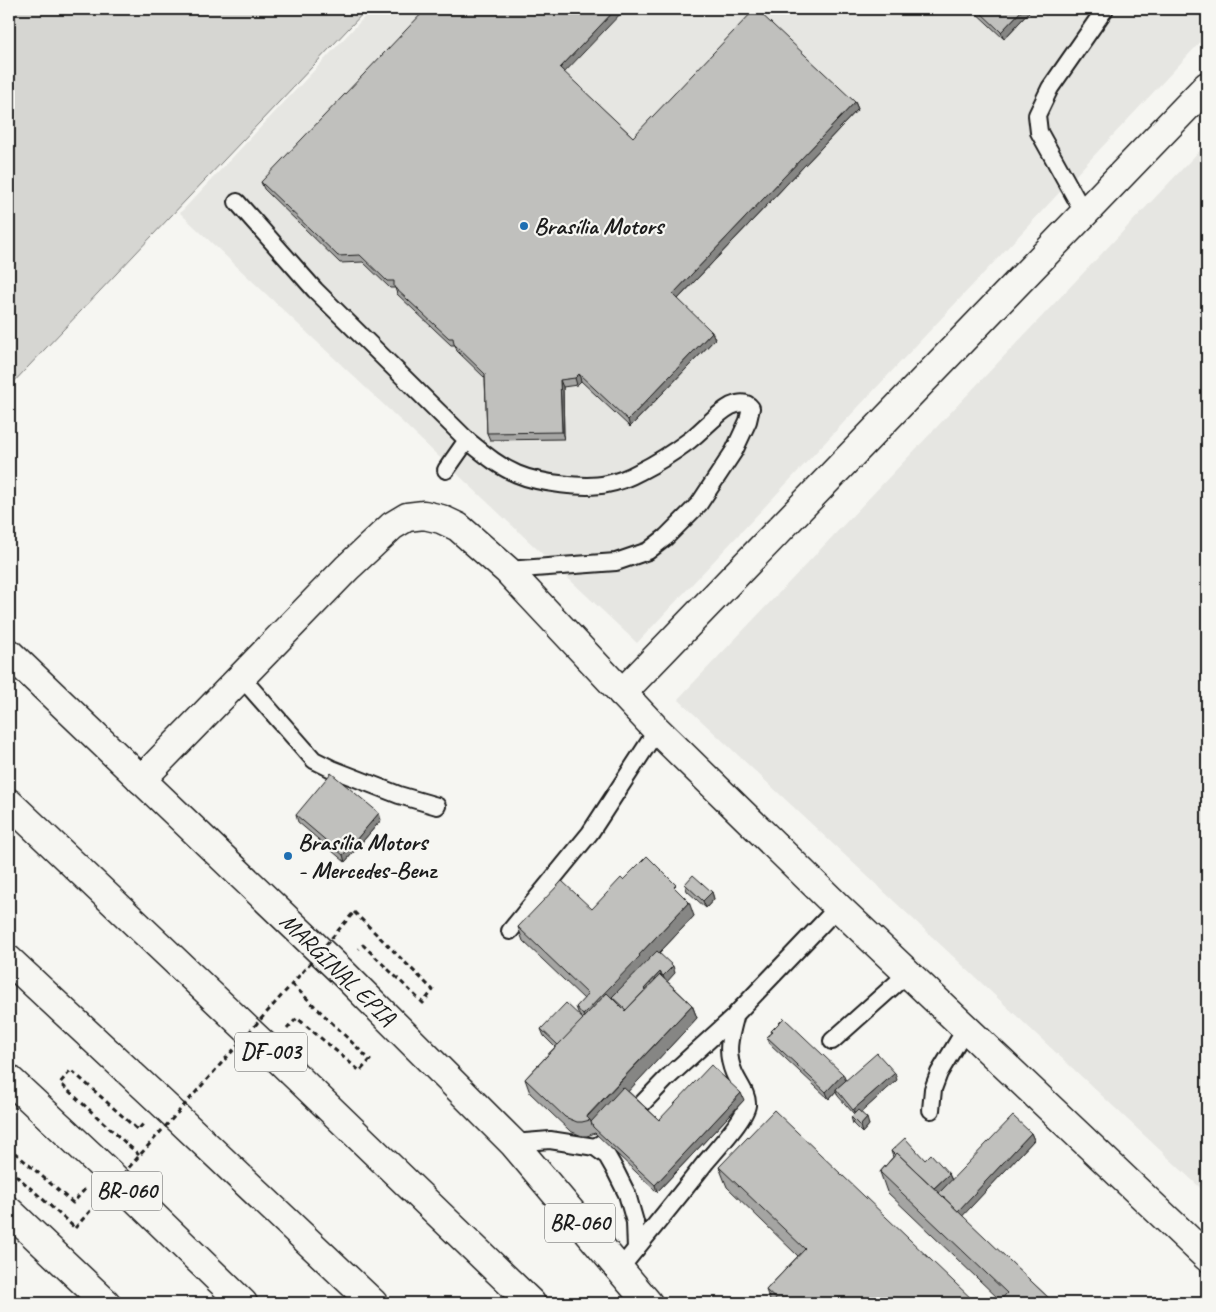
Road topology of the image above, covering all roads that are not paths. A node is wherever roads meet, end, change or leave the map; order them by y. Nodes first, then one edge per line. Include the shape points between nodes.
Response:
1 (1105, 9) edge
2 (1207, 86) edge
3 (237, 202) dead end
4 (1084, 213) junction
5 (468, 440) junction
6 (446, 470) dead end
7 (507, 570) junction
8 (9, 654) edge
9 (240, 677) junction
10 (622, 693) junction
11 (657, 730) junction
12 (141, 780) junction
13 (9, 803) edge
14 (437, 806) dead end
15 (838, 908) junction
16 (510, 931) dead end
17 (9, 960) edge
18 (908, 973) junction
19 (736, 1014) junction
20 (966, 1028) junction
21 (832, 1040) dead end
22 (9, 1079) edge
23 (931, 1110) dead end
24 (513, 1143) junction
25 (594, 1147) junction
26 (9, 1211) edge
27 (1207, 1257) edge
28 (628, 1259) junction
29 (106, 1303) edge
30 (243, 1303) edge
31 (372, 1303) edge
32 (531, 1303) edge
33 (648, 1303) edge

1 - 4 lane via 1050,88 1037,114 1039,132
2 - 4 main road
3 - 5 lane via 315,290
4 - 10 main road
5 - 6 lane
5 - 7 lane via 492,461 518,475 543,482 584,486 607,484 665,458 730,407 746,403 751,408 734,451 699,504 648,551 616,562
7 - 9 main road via 458,527 424,515 407,517 392,526 347,568
7 - 10 main road
8 - 12 main road, MARGINAL EPIA / BR-060
9 - 12 main road
9 - 14 lane via 314,760 390,792
10 - 11 main road
11 - 15 main road
11 - 16 lane via 590,833
12 - 24 main road, MARGINAL EPIA / BR-060 via 341,971
13 - 32 main road, DF-003
15 - 18 main road
15 - 19 lane
17 - 31 main road
18 - 20 main road
18 - 21 lane
19 - 25 lane via 607,1140
19 - 28 lane via 729,1036 729,1056 746,1099 744,1112
20 - 23 lane via 939,1074 933,1089
20 - 27 main road
22 - 30 main road, BR-060
24 - 25 lane via 550,1140
24 - 28 main road, MARGINAL EPIA / BR-060
25 - 28 lane via 607,1156 627,1194 635,1222
26 - 29 main road
28 - 33 main road, MARGINAL EPIA / BR-060

